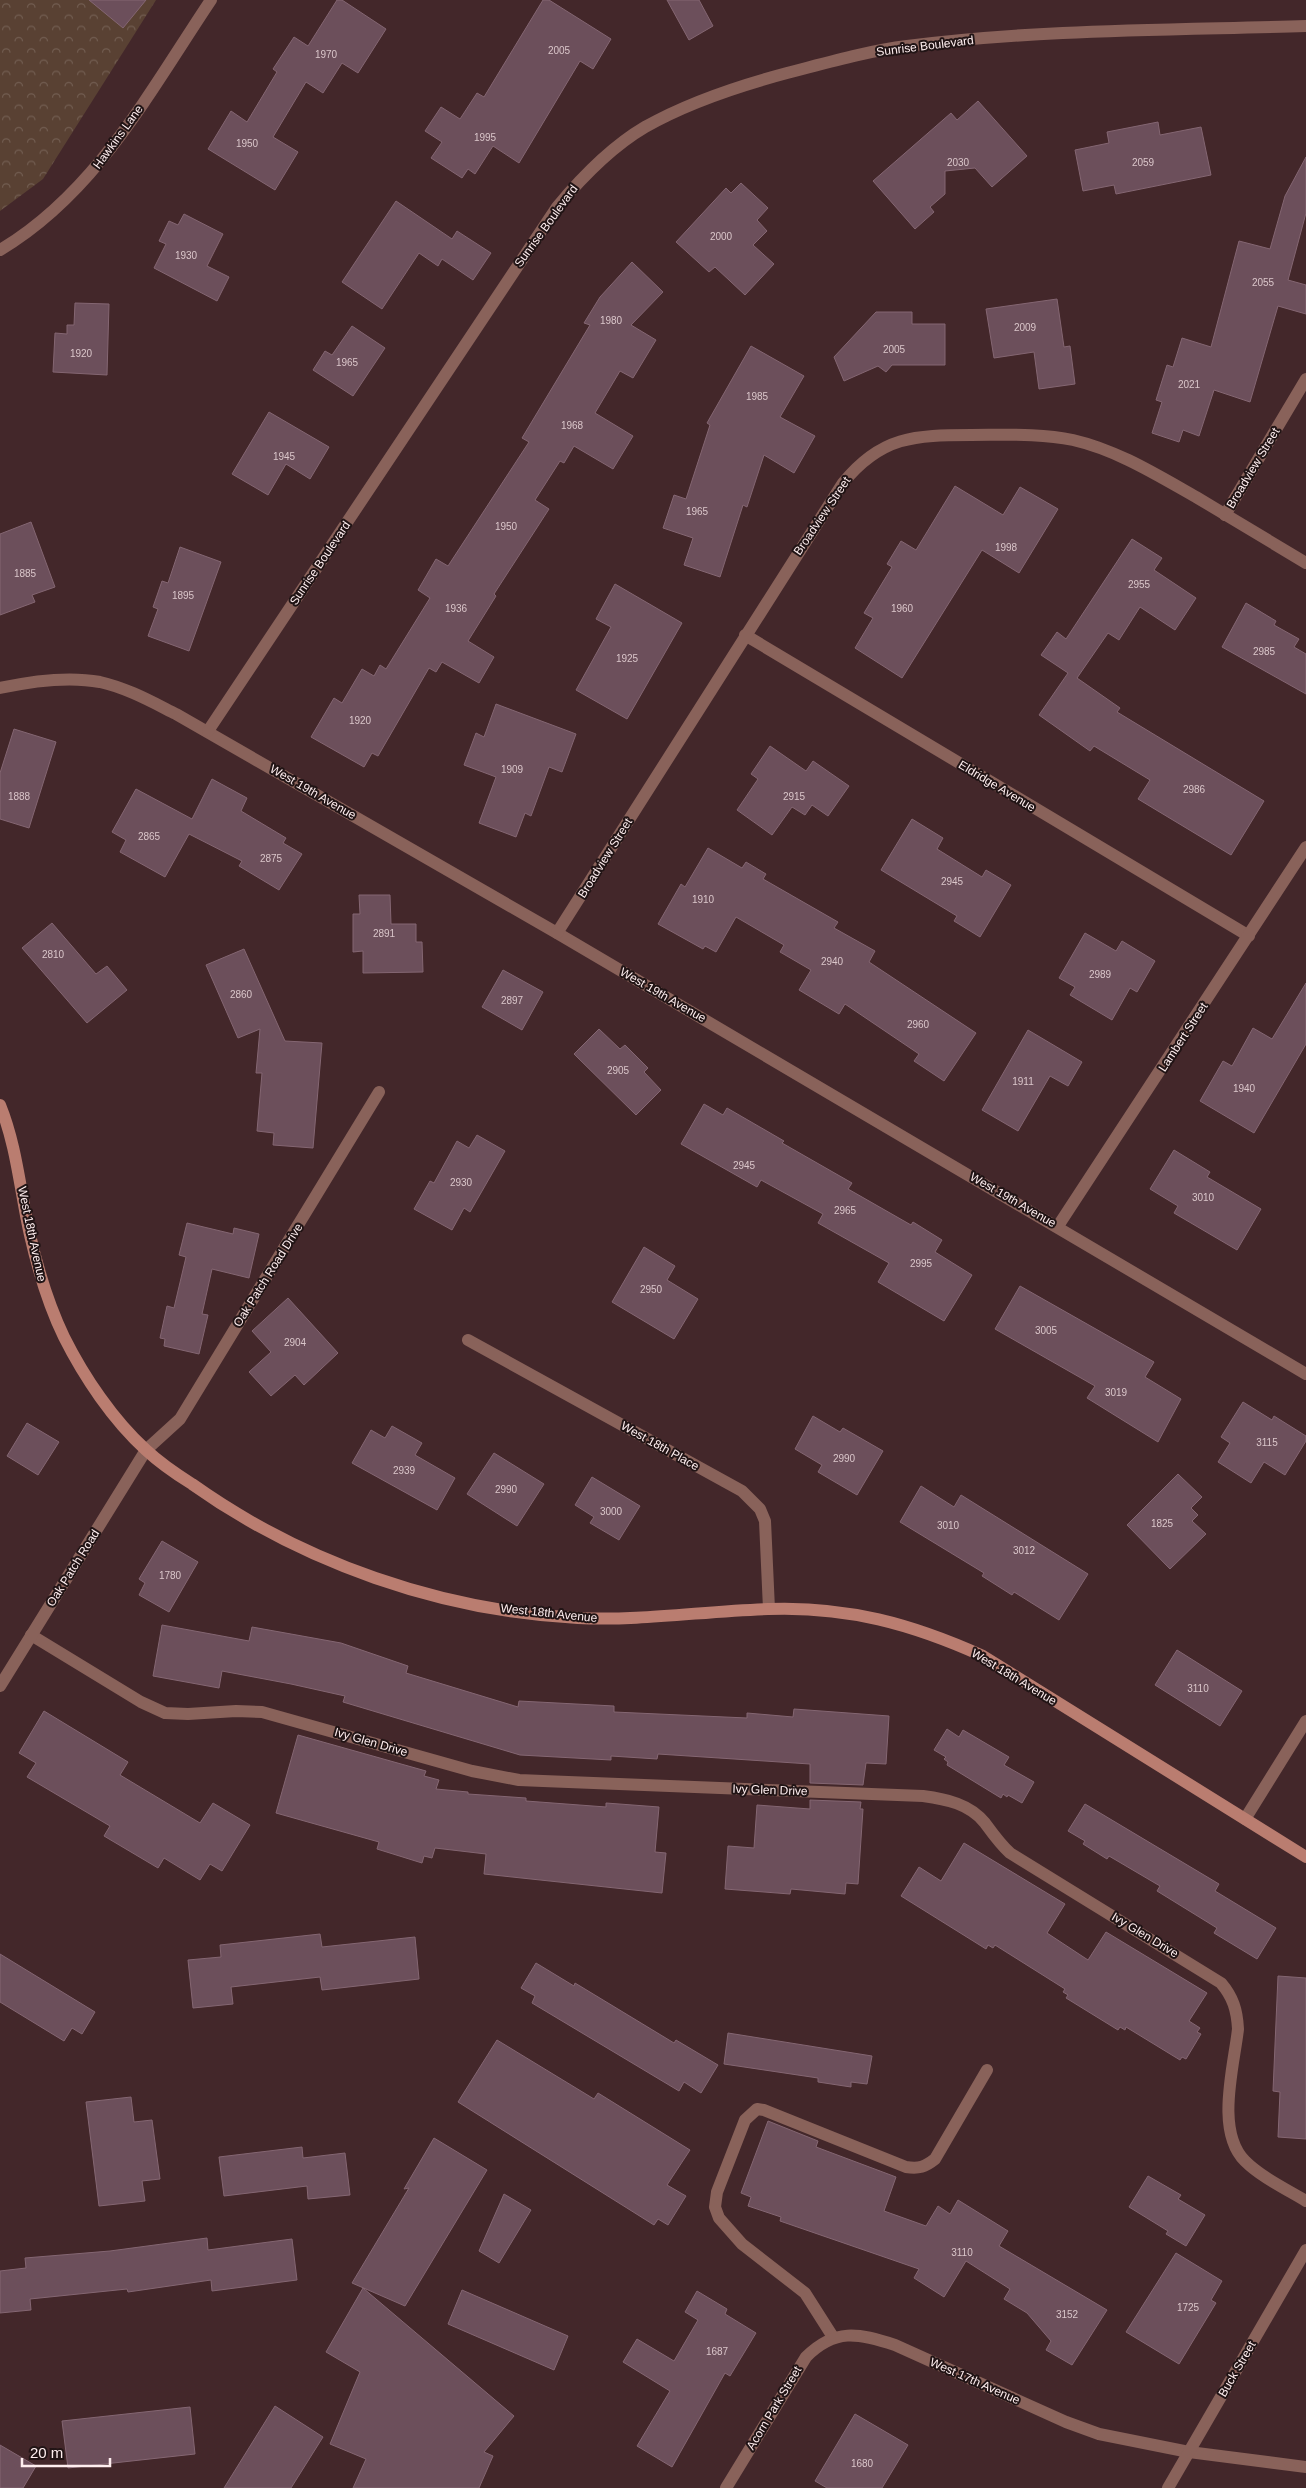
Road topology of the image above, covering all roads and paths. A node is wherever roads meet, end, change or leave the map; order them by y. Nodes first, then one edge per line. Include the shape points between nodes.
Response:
1 (211, 0) edge
2 (1306, 26) edge
3 (0, 250) edge
4 (1306, 379) edge
5 (1225, 515) junction
6 (1306, 563) edge
7 (745, 635) junction
8 (0, 688) edge
9 (208, 731) junction
10 (1306, 847) edge
11 (558, 933) junction
12 (1249, 936) junction
13 (380, 1092) dead end
14 (0, 1105) edge
15 (1058, 1226) junction
16 (468, 1340) dead end
17 (1306, 1374) edge
18 (146, 1450) junction
19 (769, 1609) junction
20 (31, 1635) junction
21 (0, 1686) edge
22 (1306, 1721) edge
23 (1246, 1820) junction
24 (1306, 1857) edge
25 (987, 2070) dead end
26 (1306, 2202) edge
27 (1306, 2250) edge
28 (833, 2337) junction
29 (1189, 2452) junction
30 (1306, 2467) edge
31 (726, 2488) edge
32 (1168, 2488) edge

1 - 3 street, Hawkins Lane via 116,143 88,178 23,236
2 - 9 street, Sunrise Boulevard via 1022,35 906,46 758,81 694,103 644,127 607,155 557,207
4 - 5 street, Broadview Street
5 - 6 street
5 - 7 street, Broadview Street via 1124,458 1071,440 946,435 903,440 866,457 843,483
7 - 11 street, Broadview Street
7 - 12 street, Eldridge Avenue
8 - 9 street, West 19th Avenue via 66,679 100,682 138,695
9 - 11 street, West 19th Avenue
10 - 12 street, Lambert Street
11 - 15 street, West 19th Avenue
12 - 15 street, Lambert Street
13 - 18 street, Oak Patch Road Drive via 180,1419
14 - 18 main road, West 18th Avenue via 18,1163 29,1232 49,1303 64,1338 89,1380
15 - 17 street, West 19th Avenue
16 - 19 street, West 18th Place via 753,1500 765,1521
18 - 19 main road, West 18th Avenue via 219,1504 285,1541 340,1565 407,1588 475,1604 575,1618 624,1619
18 - 20 street, Oak Patch Road
19 - 23 main road, West 18th Avenue via 827,1611 886,1619 940,1636 983,1656
20 - 21 street, Oak Patch Road
20 - 26 street, Ivy Glen Drive via 141,1702 165,1713 262,1712 494,1776 553,1782 923,1796 967,1807 1010,1853 1221,1982 1234,2002 1237,2015 1228,2113 1235,2145 1243,2159 1255,2169
22 - 23 street
23 - 24 main road, West 18th Avenue
25 - 28 street via 935,2159 918,2169 757,2109 745,2120 717,2192 717,2212 730,2233 805,2293
27 - 29 street, Buck Street
28 - 29 street, West 17th Avenue via 851,2334 895,2345 1066,2422 1099,2434
28 - 31 street, Acorn Park Street via 806,2357
29 - 30 street, West 17th Avenue
29 - 32 street, Buck Street

